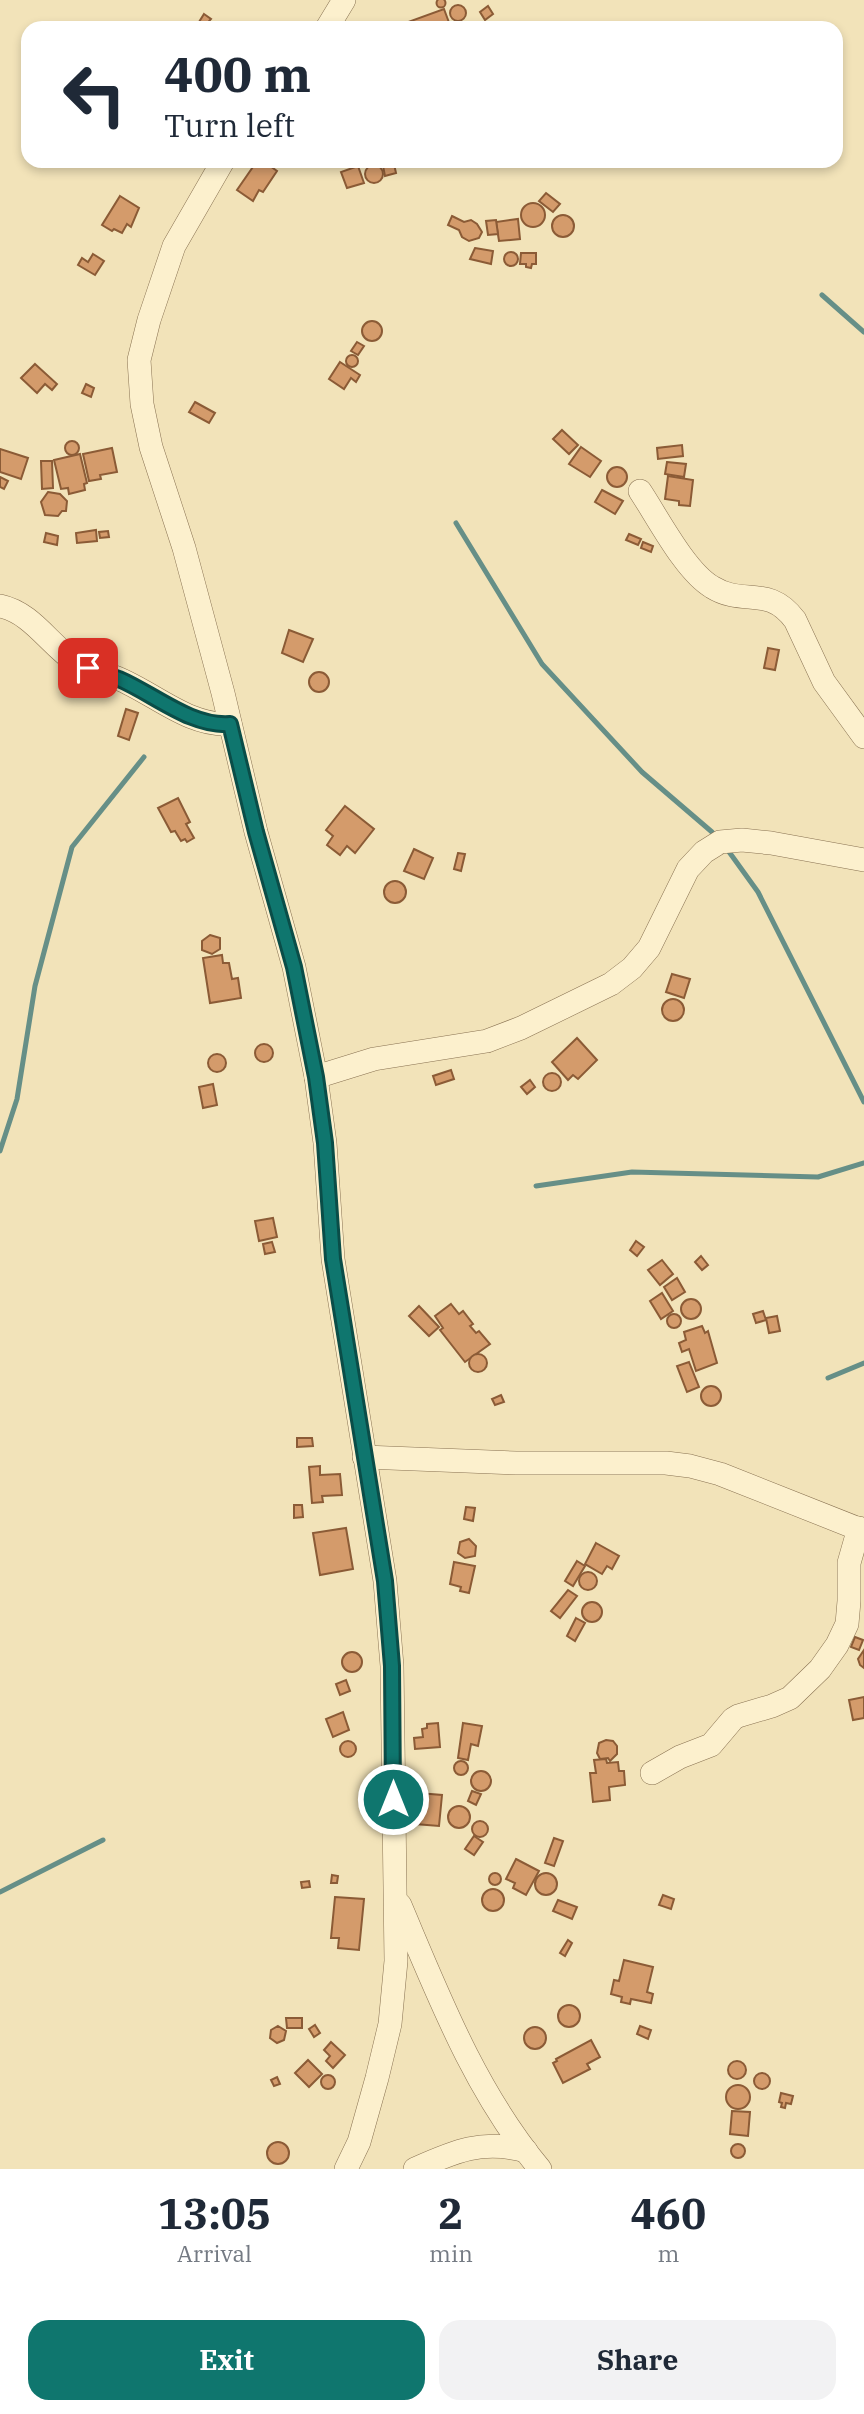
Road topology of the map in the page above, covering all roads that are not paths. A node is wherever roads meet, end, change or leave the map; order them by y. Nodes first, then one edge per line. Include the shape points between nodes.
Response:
1 (344, 0) edge
2 (331, 21) edge
3 (219, 168) edge
4 (640, 491) dead end
5 (0, 606) edge
6 (230, 724) junction
7 (864, 737) edge
8 (864, 860) edge
9 (316, 1077) junction
10 (364, 1457) junction
11 (862, 1530) edge
12 (652, 1773) dead end
13 (396, 1895) junction
14 (533, 2160) edge
15 (346, 2169) edge
16 (415, 2169) edge

1 - 2 street
3 - 6 street via 174,246 139,360 151,447 184,548
4 - 7 street via 701,579 727,594 773,600 788,611 824,682
5 - 6 street via 23,614 77,663 118,678 197,720
6 - 9 street via 294,967
8 - 9 street via 771,843 720,842 688,870 649,948 611,984 488,1041 374,1059
9 - 10 street via 333,1259
10 - 11 street via 690,1466
10 - 13 street via 385,1581 392,1666
11 - 12 street via 849,1563 847,1624 820,1669 790,1698 733,1718 711,1745
13 - 14 street via 476,2075
13 - 15 street via 390,2024 359,2142
14 - 16 street via 506,2146 488,2145

